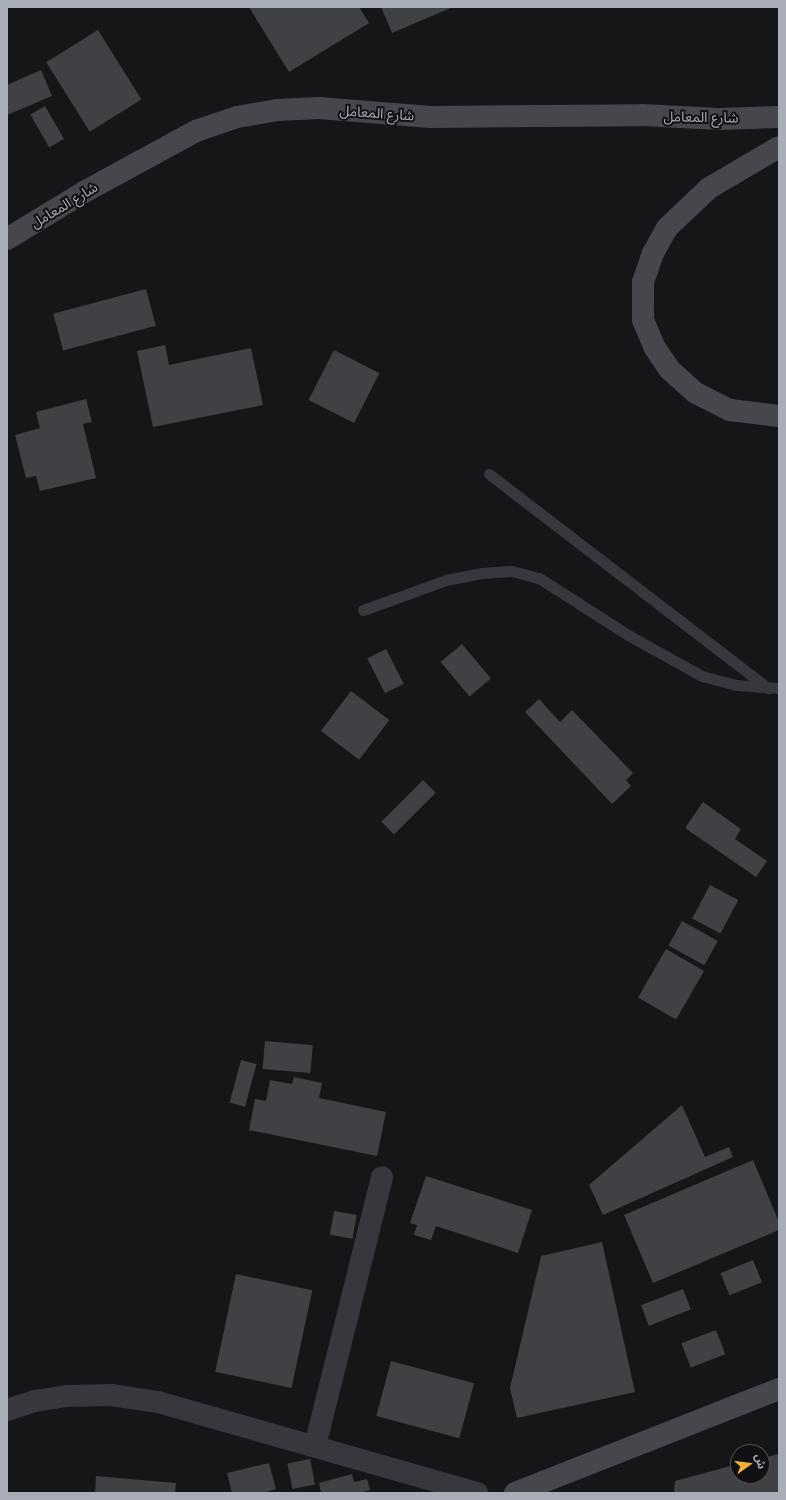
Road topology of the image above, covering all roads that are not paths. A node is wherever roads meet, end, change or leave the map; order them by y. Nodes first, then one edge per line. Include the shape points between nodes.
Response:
1 (779, 117) edge
2 (779, 147) edge
3 (7, 239) edge
4 (779, 416) edge
5 (489, 474) dead end
6 (363, 610) dead end
7 (774, 688) edge
8 (382, 1176) dead end
9 (779, 1389) edge
10 (7, 1410) edge
11 (315, 1446) junction
12 (477, 1493) edge
13 (515, 1493) edge

1 - 3 street, شارع المعامل via 432,117 319,108 278,110 237,117 196,131 84,192
2 - 4 street via 709,188 667,228 653,253 643,282 643,320 655,348 669,369 696,393 730,410
5 - 7 lane
6 - 7 lane via 446,580 482,573 512,571 539,578 628,635 702,676 736,685
8 - 11 street
9 - 13 street
10 - 11 street via 35,1401 67,1396 110,1394 158,1402
11 - 12 street

